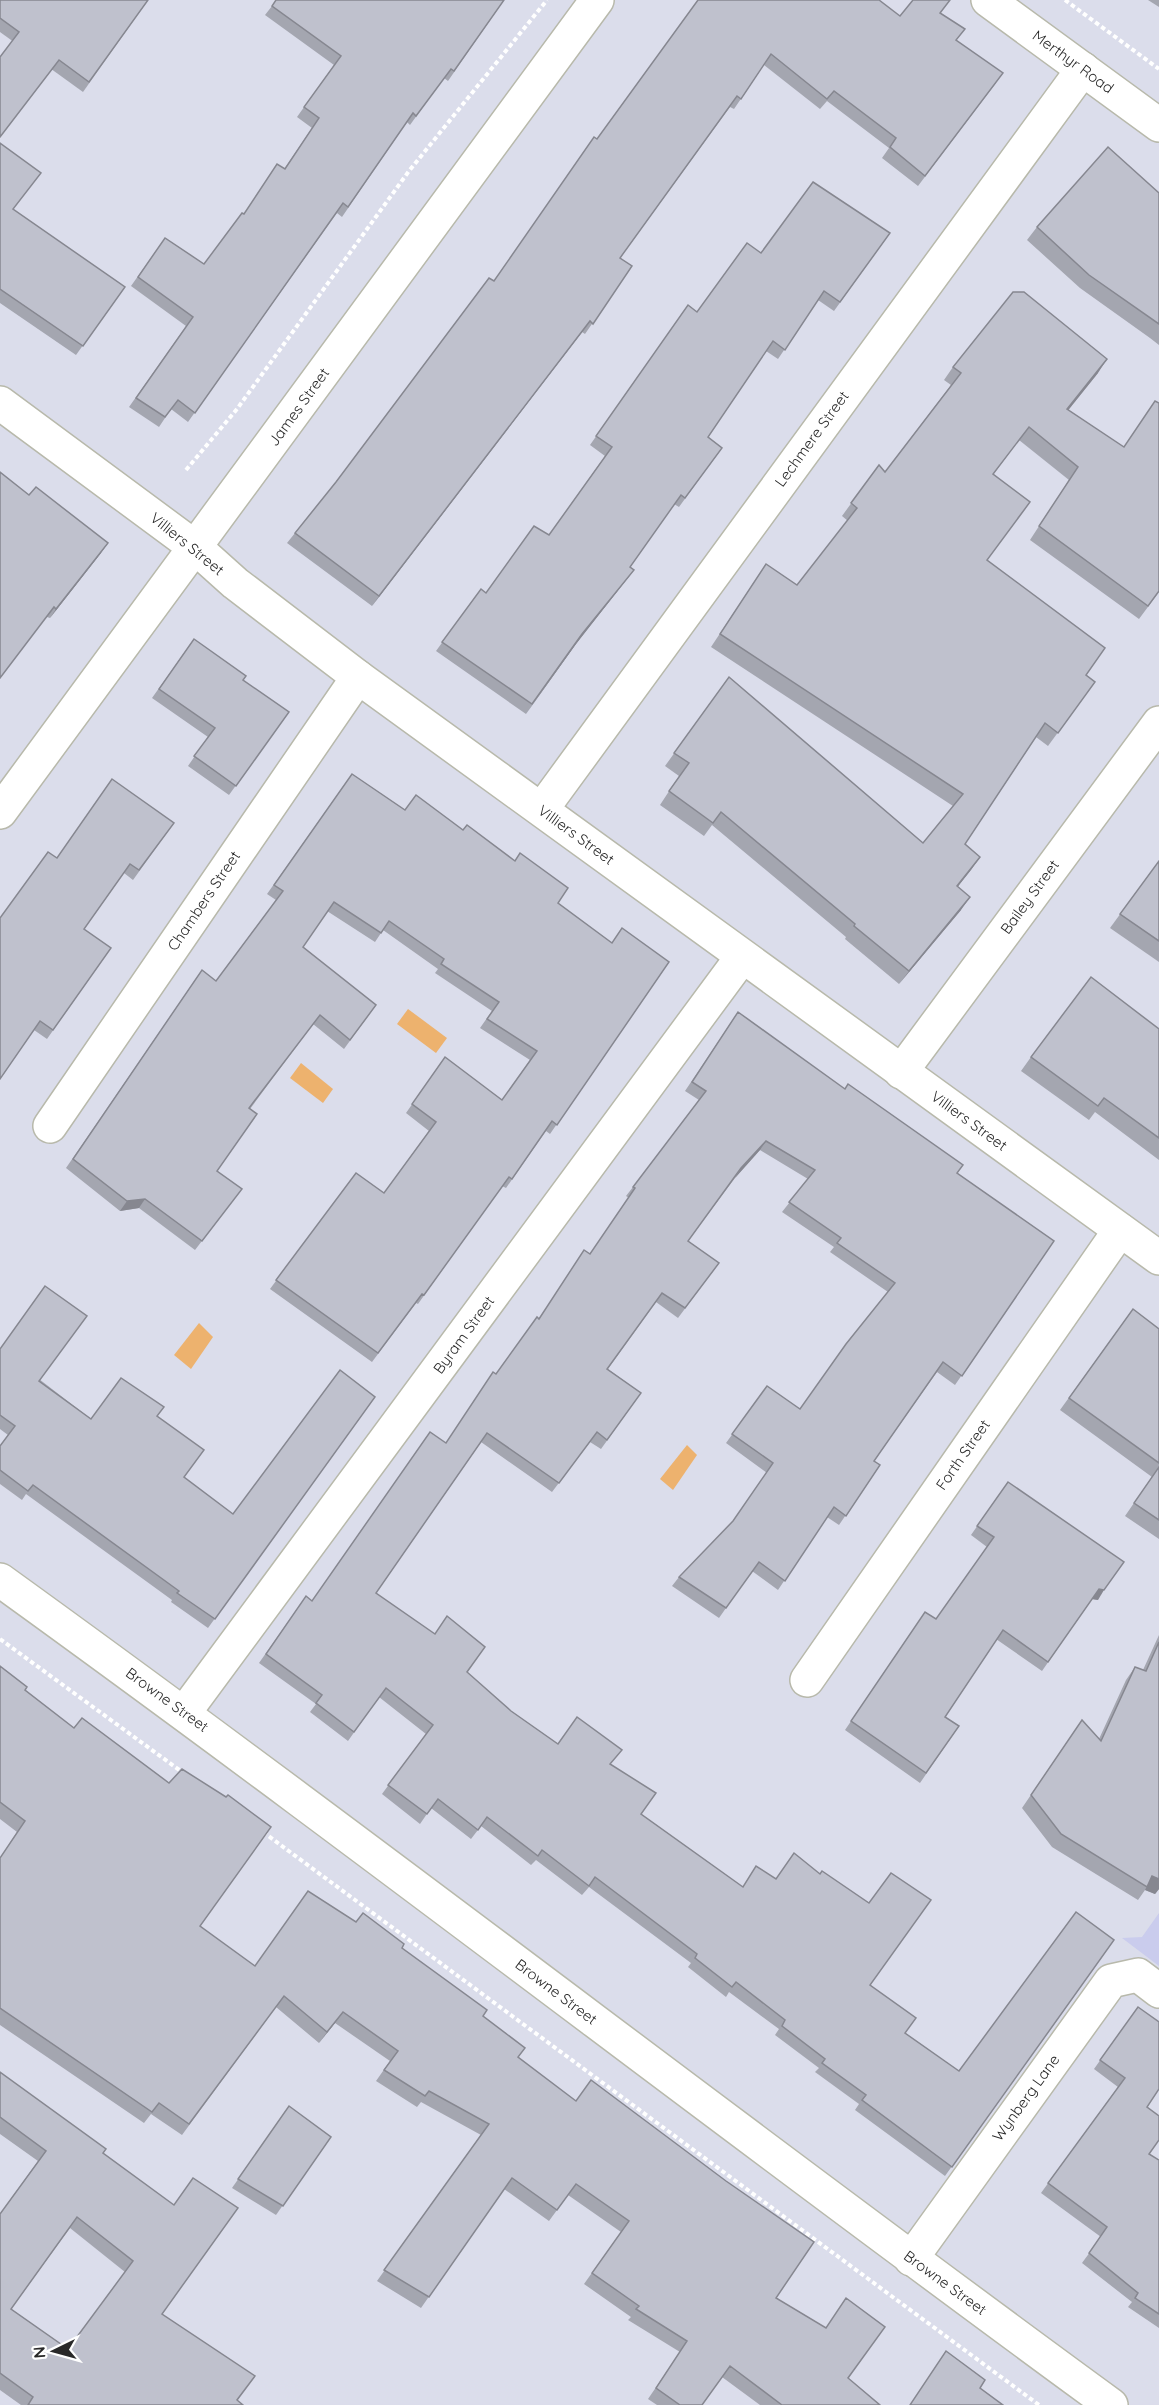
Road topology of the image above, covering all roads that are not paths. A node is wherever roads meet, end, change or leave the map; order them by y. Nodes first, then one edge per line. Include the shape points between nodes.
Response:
1 (597, 0) edge
2 (988, 0) edge
3 (1083, 69) junction
4 (1159, 125) edge
5 (0, 403) edge
6 (196, 549) junction
7 (358, 677) junction
8 (1159, 723) edge
9 (542, 809) junction
10 (0, 812) edge
11 (742, 957) junction
12 (901, 1072) junction
13 (50, 1126) dead end
14 (1120, 1230) junction
15 (1159, 1258) edge
16 (0, 1580) edge
17 (807, 1680) dead end
18 (184, 1713) junction
19 (1159, 1991) edge
20 (911, 2259) junction
21 (1111, 2405) edge

1 - 6 street, James Street
2 - 3 street, Merthyr Road
3 - 4 street, Merthyr Road
3 - 9 street, Lechmere Street
5 - 6 street, Villiers Street
6 - 7 street, Villiers Street
6 - 10 street, James Street
7 - 9 street, Villiers Street
7 - 13 street, Chambers Street
8 - 12 street, Bailey Street
9 - 11 street, Villiers Street
11 - 12 street, Villiers Street
11 - 18 street, Byram Street
12 - 14 street, Villiers Street
14 - 15 street, Villiers Street
14 - 17 street, Forth Street
16 - 18 street, Browne Street
18 - 20 street, Browne Street
19 - 20 street, Wynberg Lane via 1138,1975 1111,1981
20 - 21 street, Browne Street

